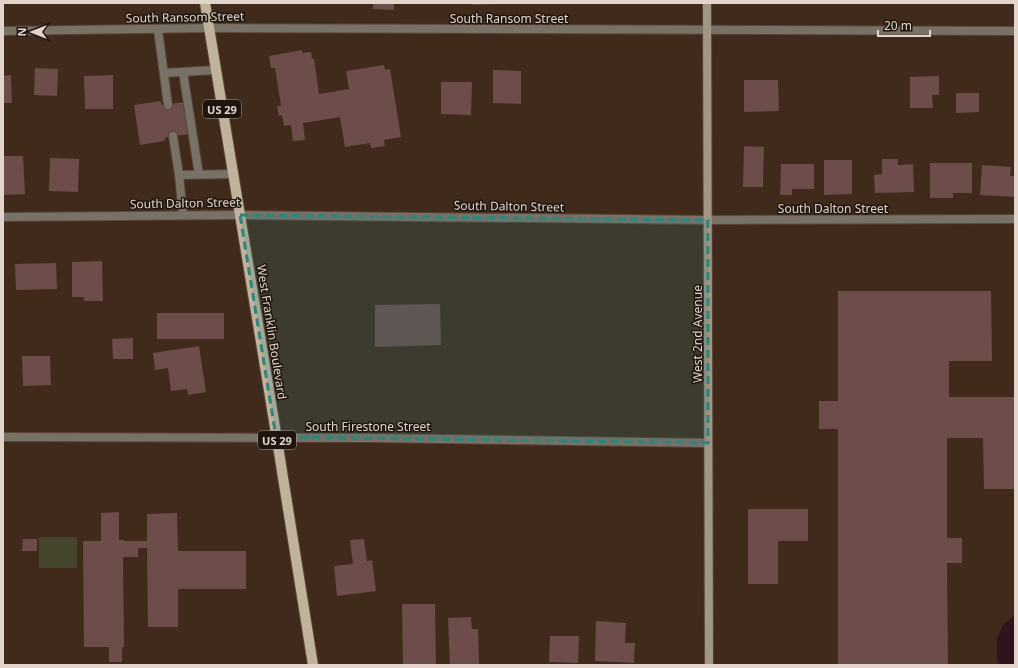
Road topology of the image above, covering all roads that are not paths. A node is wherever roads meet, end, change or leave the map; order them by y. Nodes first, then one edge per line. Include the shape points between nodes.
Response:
1 (205, 3) edge
2 (707, 3) edge
3 (209, 28) junction
4 (158, 30) junction
5 (708, 30) junction
6 (3, 31) edge
7 (1015, 31) edge
8 (216, 70) junction
9 (182, 72) junction
10 (164, 73) junction
11 (168, 104) dead end
12 (173, 136) dead end
13 (233, 174) junction
14 (179, 175) junction
15 (199, 175) junction
16 (183, 215) junction
17 (240, 215) junction
18 (3, 218) edge
19 (1015, 219) edge
20 (708, 220) junction
21 (3, 437) edge
22 (276, 437) junction
23 (708, 443) junction
24 (313, 665) edge
25 (709, 665) edge

1 - 3 main road, West Franklin Boulevard / US 29
2 - 5 street, West 2nd Avenue
3 - 4 street, South Ransom Street
3 - 5 street, South Ransom Street
3 - 8 main road, West Franklin Boulevard / US 29
4 - 6 street, South Ransom Street
4 - 10 street
5 - 7 street, South Ransom Street
5 - 20 street, West 2nd Avenue
8 - 9 street
8 - 13 main road, West Franklin Boulevard / US 29
9 - 10 street
9 - 15 street
10 - 11 street
12 - 14 street
13 - 15 street
13 - 17 main road, West Franklin Boulevard / US 29
14 - 15 street
14 - 16 street
16 - 17 street, South Dalton Street
16 - 18 street, South Dalton Street
17 - 20 street, South Dalton Street
17 - 22 main road, West Franklin Boulevard / US 29
19 - 20 street, South Dalton Street
20 - 23 street, West 2nd Avenue
21 - 22 street, South Firestone Street
22 - 23 street, South Firestone Street
22 - 24 main road, West Franklin Boulevard / US 29
23 - 25 street, West 2nd Avenue

